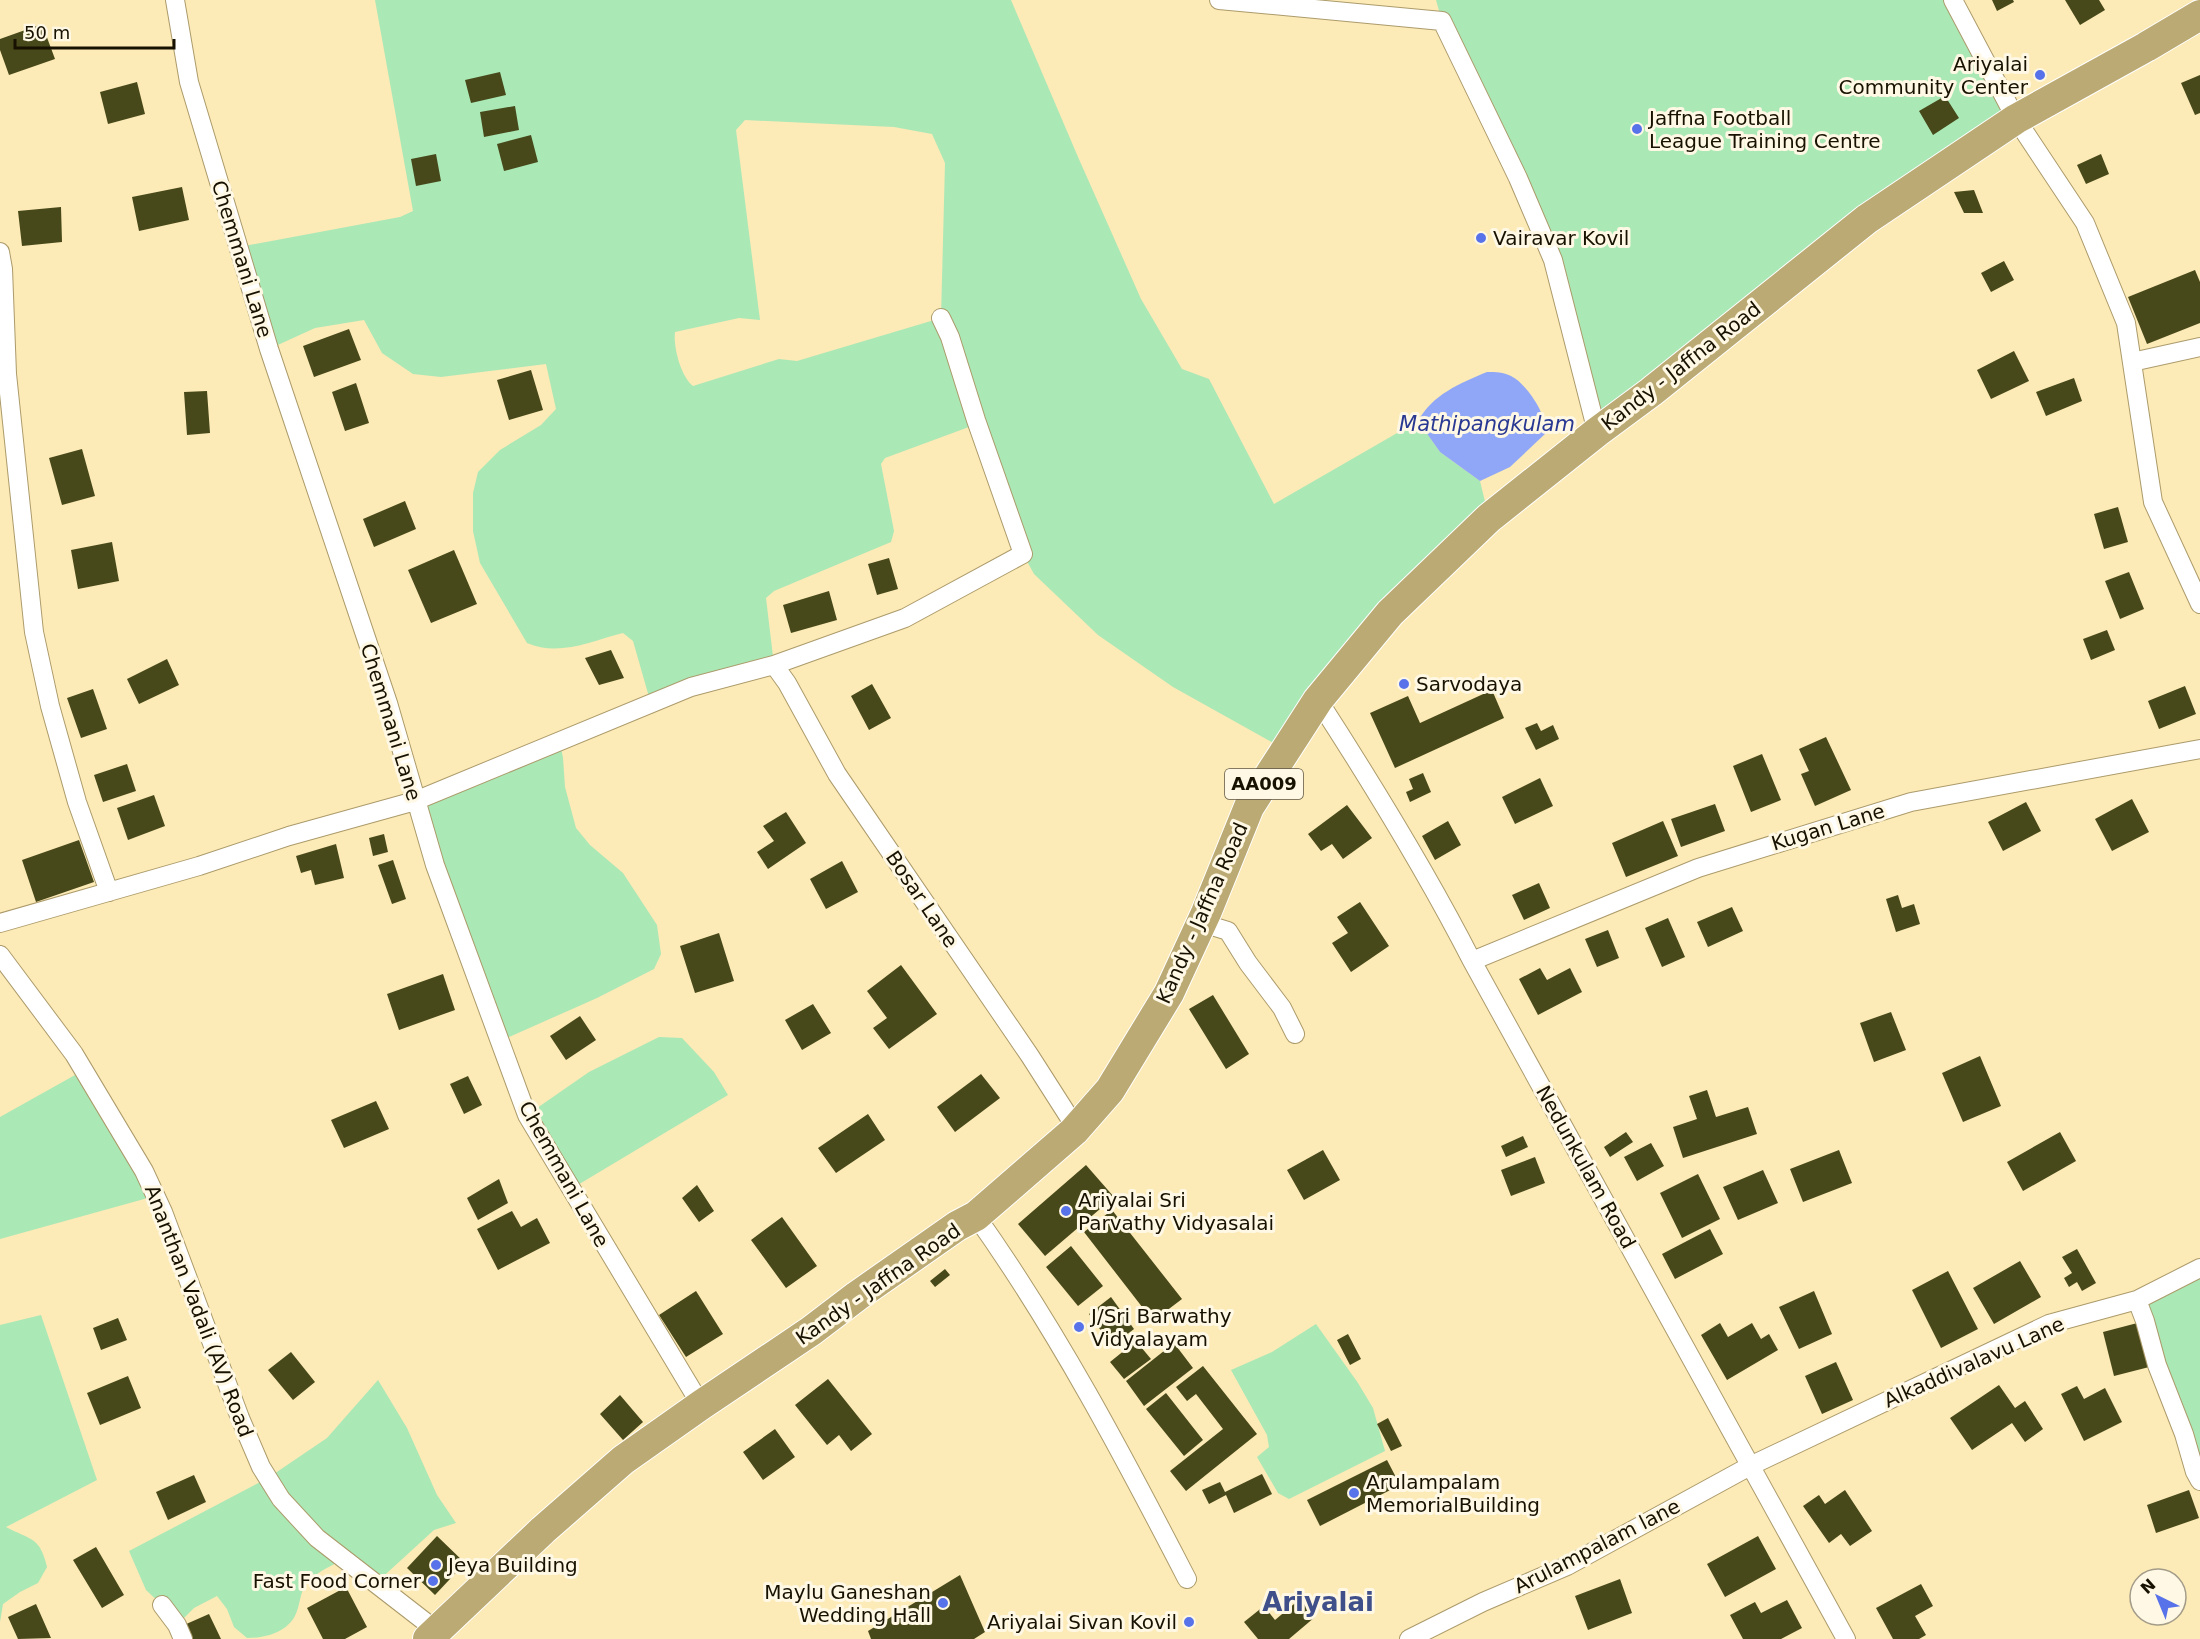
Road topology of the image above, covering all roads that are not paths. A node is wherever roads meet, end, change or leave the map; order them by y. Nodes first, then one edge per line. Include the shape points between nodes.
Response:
1 (175, 0) edge
2 (1220, 0) edge
3 (1953, 0) edge
4 (2200, 15) edge
5 (2016, 119) junction
6 (0, 252) edge
7 (941, 318) dead end
8 (2200, 347) edge
9 (2132, 362) junction
10 (1597, 432) junction
11 (2200, 604) edge
12 (774, 665) junction
13 (1318, 700) junction
14 (2200, 749) edge
15 (415, 801) junction
16 (109, 892) junction
17 (0, 923) edge
18 (1202, 923) junction
19 (0, 955) edge
20 (1472, 961) junction
21 (1295, 1034) dead end
22 (1076, 1128) junction
23 (976, 1216) junction
24 (2200, 1268) edge
25 (2137, 1300) junction
26 (701, 1405) junction
27 (1750, 1466) junction
28 (2200, 1481) edge
29 (1187, 1579) dead end
30 (162, 1605) dead end
31 (435, 1636) edge
32 (183, 1639) edge
33 (1409, 1639) edge
34 (1846, 1639) edge

1 - 15 street, Chemmani Lane via 189,82 269,350 388,703
2 - 10 street via 1442,21 1553,260
3 - 5 street
4 - 5 highway, Kandy - Jaffna Road / AA009
5 - 9 street via 2085,224 2126,323
5 - 10 highway, Kandy - Jaffna Road / AA009 via 1867,219
6 - 16 street via 7,374 34,632 74,792
7 - 12 street via 1023,554 905,618
8 - 9 street
9 - 11 street via 2153,502
10 - 13 highway, Kandy - Jaffna Road / AA009 via 1489,518 1406,597
12 - 15 street via 691,687
12 - 22 street, Bosar Lane via 837,774
13 - 18 highway, Kandy - Jaffna Road / AA009 via 1249,807
13 - 20 street, Nedunkulam Road via 1380,794
14 - 20 street, Kugan Lane via 1911,802 1698,868
15 - 16 street
15 - 26 street, Chemmani Lane via 527,1115
16 - 17 street
18 - 21 street via 1228,931 1282,1008
18 - 22 highway, Kandy - Jaffna Road / AA009 via 1170,993 1134,1053 1110,1090
19 - 31 street, Ananthan Vadali (AV) Road via 74,1054 144,1171 240,1418 261,1467 281,1499 317,1538
20 - 27 street, Nedunkulam Road
22 - 23 highway, Kandy - Jaffna Road / AA009
23 - 26 highway, Kandy - Jaffna Road / AA009
23 - 29 street via 1017,1273 1056,1339
24 - 25 street, Alkaddivalavu Lane
25 - 27 street, Alkaddivalavu Lane via 2049,1324
25 - 28 street
26 - 31 highway, Kandy - Jaffna Road / AA009 via 623,1460 543,1530
27 - 33 street, Arulampalam lane via 1567,1566
27 - 34 street, Nedunkulam Road
30 - 32 street

